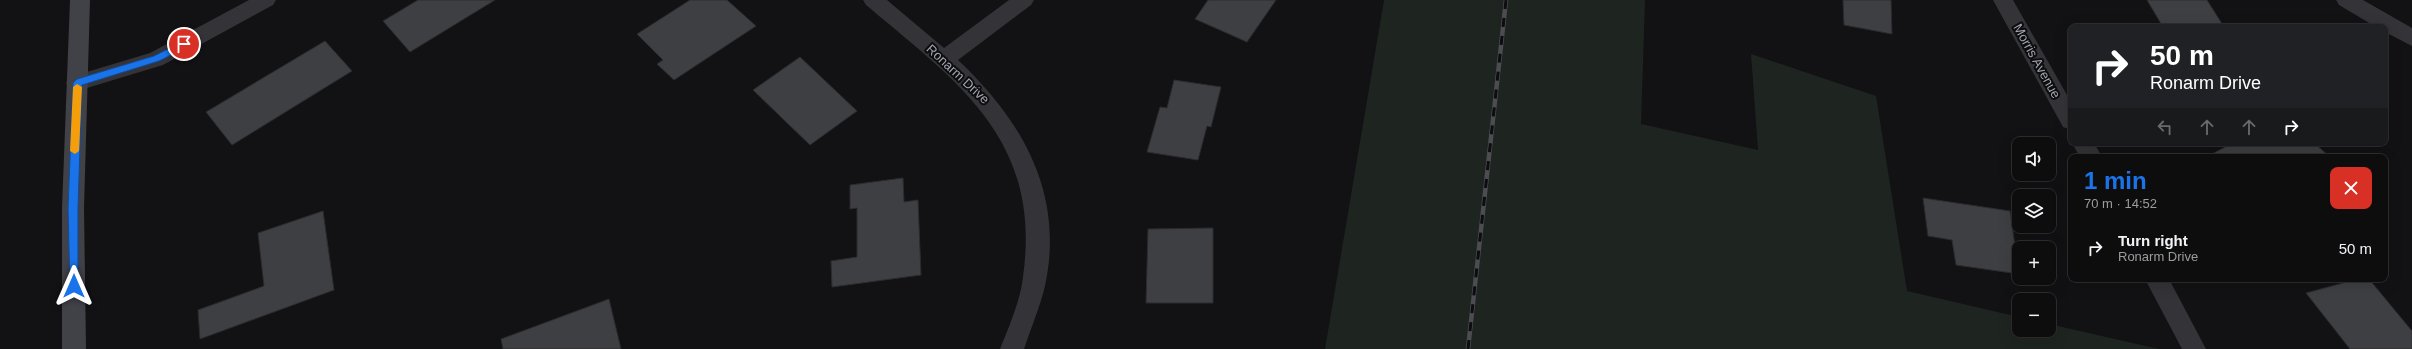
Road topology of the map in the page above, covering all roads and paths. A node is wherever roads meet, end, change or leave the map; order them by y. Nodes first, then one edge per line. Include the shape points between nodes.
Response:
1 (80, 0) edge
2 (266, 0) edge
3 (873, 0) edge
4 (1024, 0) edge
5 (2003, 0) edge
6 (2346, 0) edge
7 (2388, 24) edge
8 (2388, 24) edge
9 (2412, 38) edge
10 (944, 59) junction
11 (77, 83) junction
12 (2068, 116) edge
13 (2159, 282) edge
14 (74, 349) edge
15 (1012, 349) edge
16 (2194, 349) edge

1 - 11 street
2 - 11 street via 156,59
3 - 10 street, Ronarm Drive
4 - 10 street
5 - 12 street, Morris Avenue
6 - 8 street
7 - 9 street
10 - 15 street, Ronarm Drive via 975,87 996,111 1021,152 1034,190 1038,233 1035,277
11 - 14 street via 73,208
13 - 16 street

